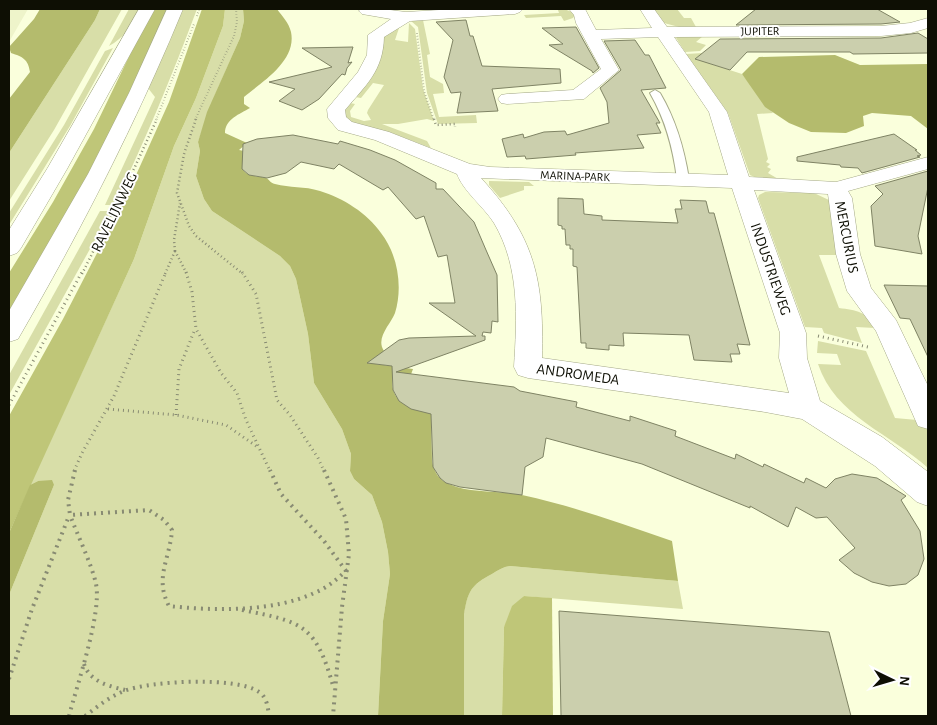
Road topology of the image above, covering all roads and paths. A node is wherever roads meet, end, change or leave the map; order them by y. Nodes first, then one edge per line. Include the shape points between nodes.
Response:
1 (148, 9) edge
2 (175, 9) edge
3 (199, 9) edge
4 (236, 9) edge
5 (515, 9) edge
6 (576, 9) edge
7 (647, 9) edge
8 (365, 10) edge
9 (411, 22) junction
10 (928, 23) edge
11 (662, 32) junction
12 (591, 35) junction
13 (376, 36) junction
14 (656, 93) dead end
15 (507, 99) dead end
16 (455, 127) dead end
17 (928, 163) edge
18 (466, 170) junction
19 (683, 179) junction
20 (741, 183) junction
21 (836, 188) junction
22 (180, 203) junction
23 (9, 248) edge
24 (174, 251) junction
25 (196, 329) junction
26 (9, 332) edge
27 (793, 333) junction
28 (896, 348) junction
29 (9, 405) edge
30 (108, 408) junction
31 (808, 408) junction
32 (176, 415) junction
33 (928, 417) edge
34 (259, 448) junction
35 (928, 492) edge
36 (70, 515) junction
37 (346, 570) junction
38 (239, 609) junction
39 (84, 662) junction
40 (9, 679) edge
41 (125, 690) junction
42 (335, 695) junction
43 (69, 716) edge
44 (85, 716) edge
45 (269, 716) edge
46 (333, 716) edge

1 - 23 street
2 - 26 street, RAVELIJNWEG via 111,152
3 - 29 path, RAVELIJNWEG via 171,86 115,211 74,292
4 - 22 path via 234,36 194,123 184,154 177,193
5 - 9 street
6 - 12 street
7 - 11 street, INDUSTRIEWEG
8 - 9 street
8 - 13 street
9 - 13 street
9 - 16 path via 424,91 436,125 455,124
10 - 11 street, JUPITER via 882,31
11 - 12 street, JUPITER
11 - 20 street, INDUSTRIEWEG via 718,112
12 - 15 street via 610,70 578,95
13 - 18 street via 375,55 366,74 336,109 337,118 345,126 382,136
14 - 19 lane via 676,134
17 - 21 street, MERCURIUS
18 - 19 street, MARINA-PARK
18 - 31 street, ANDROMEDA via 469,178 501,214 517,242 529,297 528,367
19 - 20 street, MARINA-PARK
20 - 21 street, MERCURIUS
20 - 27 street, INDUSTRIEWEG
21 - 28 street, MERCURIUS via 851,269 859,290 882,319
22 - 24 path
22 - 37 path via 188,226 196,236 241,270 256,294 277,400 318,458 346,519 349,554
24 - 25 path via 187,274
24 - 30 path
25 - 32 path via 179,369
25 - 34 path via 221,373 237,393
27 - 28 path via 863,346
27 - 31 street, INDUSTRIEWEG via 793,358
28 - 33 street, MERCURIUS
30 - 32 path
30 - 36 path via 72,474
31 - 35 street via 861,440 916,479
32 - 34 path via 226,426
34 - 37 path via 281,494
36 - 38 path via 149,510 172,530 162,591 169,606 193,610
36 - 39 path via 96,583 97,597
36 - 40 path via 32,609
37 - 38 path via 328,586 307,596
37 - 42 path
38 - 42 path via 298,624 314,640
39 - 41 path via 87,673
39 - 43 path
41 - 44 path
41 - 45 path via 157,684 220,683 250,687 260,692 268,703
42 - 46 path

